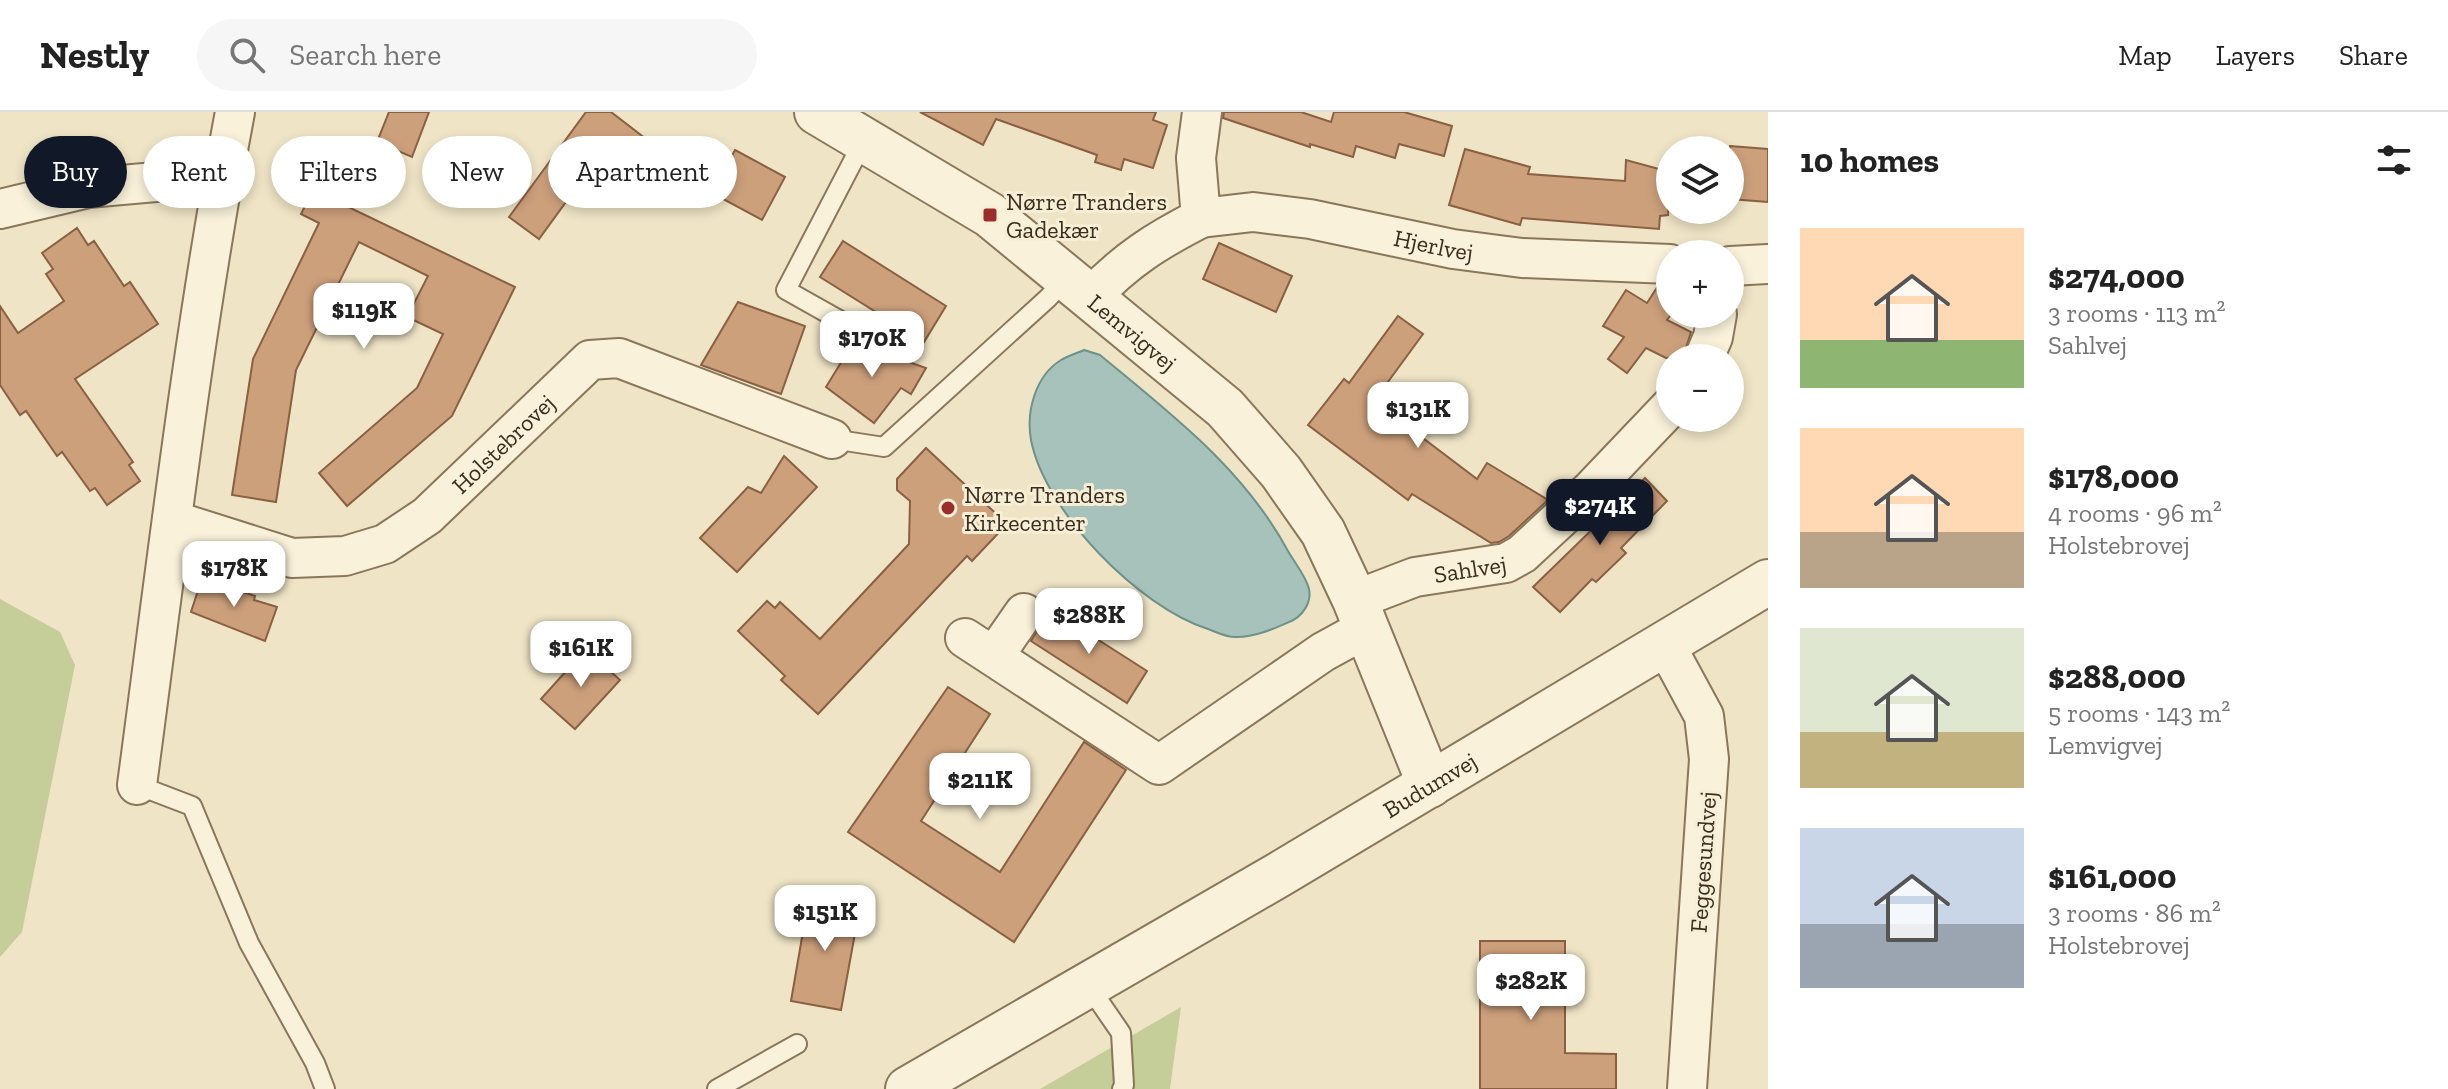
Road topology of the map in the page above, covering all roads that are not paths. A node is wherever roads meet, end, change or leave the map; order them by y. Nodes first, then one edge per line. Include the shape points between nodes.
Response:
1 (235, 112) edge
2 (817, 112) edge
3 (1202, 112) edge
4 (230, 136) edge
5 (864, 140) junction
6 (143, 183) edge
7 (218, 208) edge
8 (0, 209) edge
9 (1201, 218) junction
10 (1656, 263) edge
11 (1768, 264) edge
12 (1744, 265) edge
13 (1079, 288) junction
14 (850, 326) dead end
15 (1656, 422) edge
16 (832, 439) joint
17 (172, 520) junction
18 (1768, 582) edge
19 (1024, 613) dead end
20 (1360, 614) junction
21 (1665, 644) junction
22 (137, 785) joint
23 (1430, 785) junction
24 (1088, 985) junction
25 (797, 1044) dead end
26 (910, 1088) edge
27 (325, 1089) edge
28 (717, 1089) edge
29 (1122, 1089) edge
30 (1687, 1089) edge

1 - 4 street
2 - 5 street, Lemvigvej
3 - 9 street via 1196,158
5 - 13 street, Lemvigvej via 990,215
5 - 14 lane via 786,290
6 - 8 street via 88,188
7 - 17 street
9 - 10 street, Hjerlvej via 1253,212 1522,258
9 - 13 street, Hjerlvej via 1155,241 1108,279
11 - 12 street
13 - 16 lane via 1048,298 884,447
13 - 20 street, Lemvigvej via 1225,408 1281,472 1323,532
15 - 20 street, Sahlvej via 1522,554 1506,563 1415,577
16 - 17 street, Holstebrovej via 619,358 590,360 427,516 385,544 345,556 292,558
17 - 22 street
18 - 21 street, Budumvej
19 - 20 street via 980,647 1159,765 1323,652
20 - 23 street, Lemvigvej
21 - 23 street, Budumvej
21 - 30 street, Feggesundvej via 1704,716 1709,759
22 - 27 lane via 192,806 249,943
23 - 24 street, Budumvej
24 - 26 street, Budumvej
24 - 29 lane via 1121,1033
25 - 28 lane

